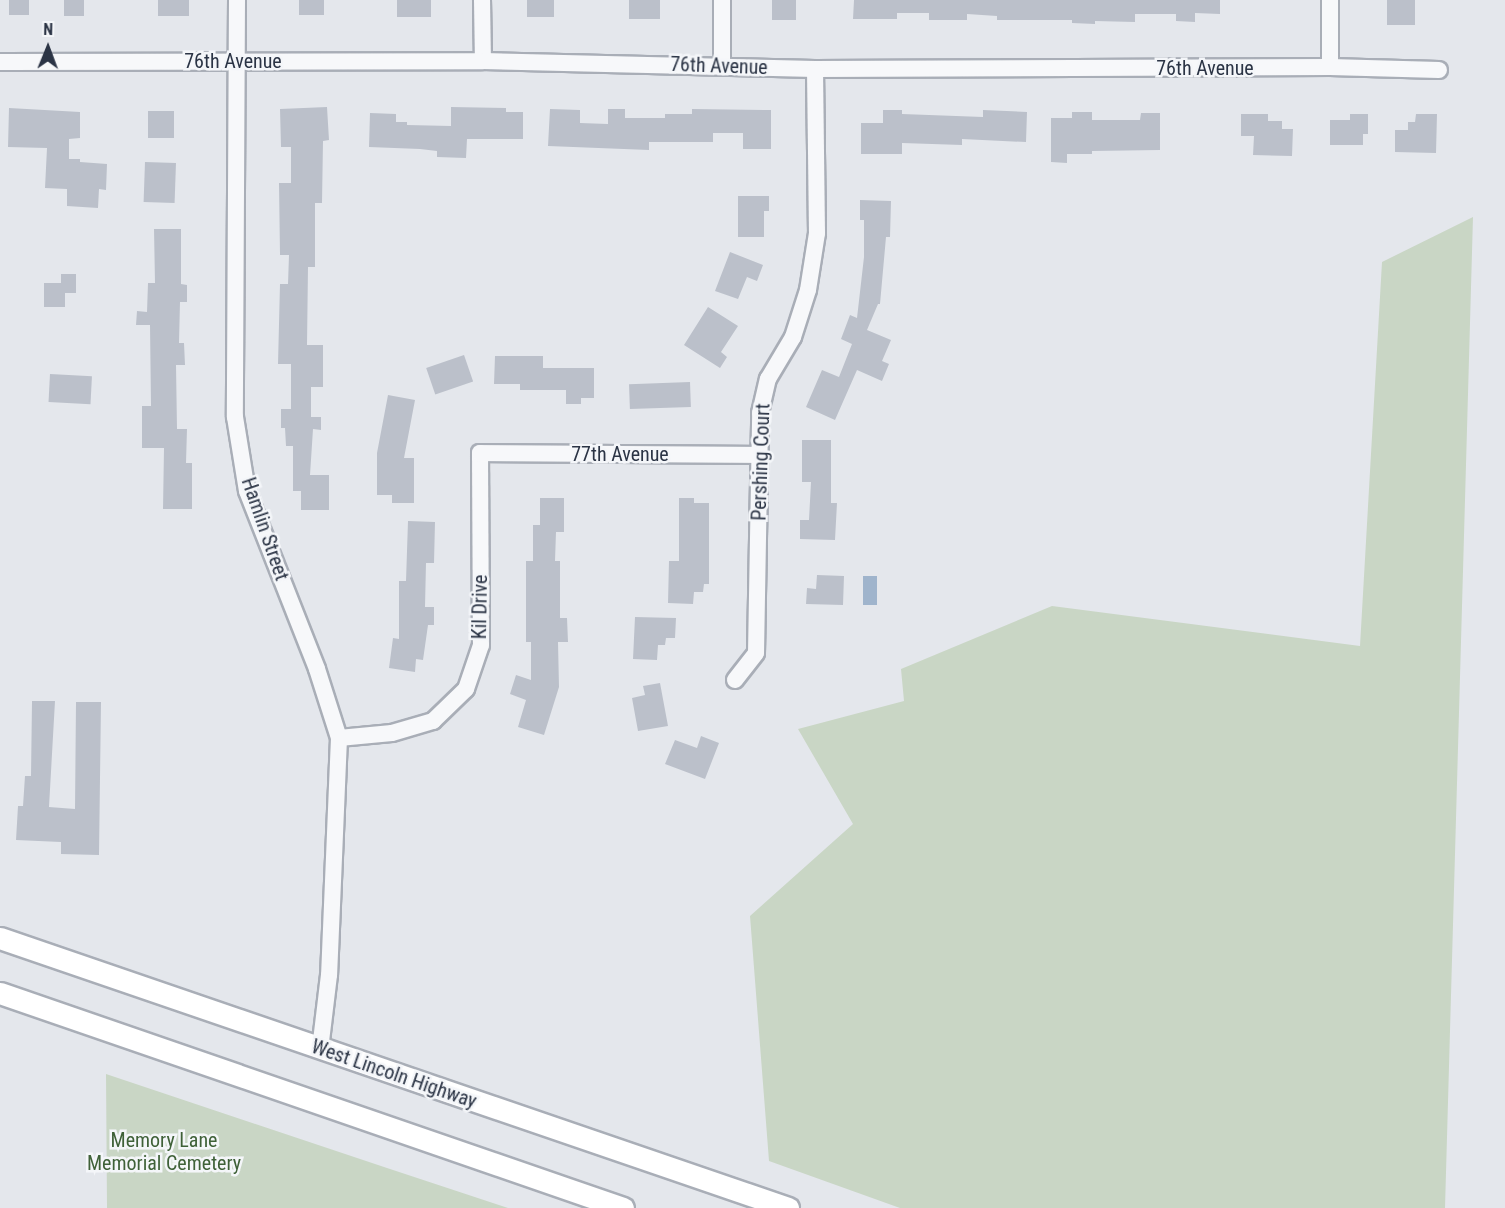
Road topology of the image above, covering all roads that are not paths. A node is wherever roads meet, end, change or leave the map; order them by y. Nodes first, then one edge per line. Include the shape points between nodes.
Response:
1 (237, 0) edge
2 (482, 0) edge
3 (722, 0) edge
4 (1330, 0) edge
5 (236, 61) junction
6 (483, 61) junction
7 (0, 62) edge
8 (722, 65) junction
9 (1330, 67) junction
10 (815, 69) junction
11 (1439, 70) dead end
12 (480, 453) joint
13 (760, 454) junction
14 (735, 680) dead end
15 (339, 738) junction
16 (0, 938) edge
17 (0, 993) edge
18 (320, 1049) junction
19 (623, 1208) edge
20 (788, 1208) edge

1 - 5 street, Hamlin Street
2 - 6 street
3 - 8 street
4 - 9 street
5 - 6 street, 76th Avenue
5 - 7 street, 76th Avenue
5 - 15 street, Hamlin Street via 235,417 247,491 317,669
6 - 8 street, 76th Avenue
8 - 10 street, 76th Avenue
9 - 10 street, 76th Avenue
9 - 11 street, 76th Avenue
10 - 13 street, Pershing Court via 817,233 808,290 793,337 768,379 760,412
12 - 13 street, 77th Avenue
12 - 15 street, Kil Drive via 481,645 466,689 433,721 392,733
13 - 14 street, Pershing Court via 756,653
15 - 18 street, Hamlin Street via 329,975
16 - 18 main road, West Lincoln Highway
17 - 19 main road
18 - 20 main road, West Lincoln Highway

